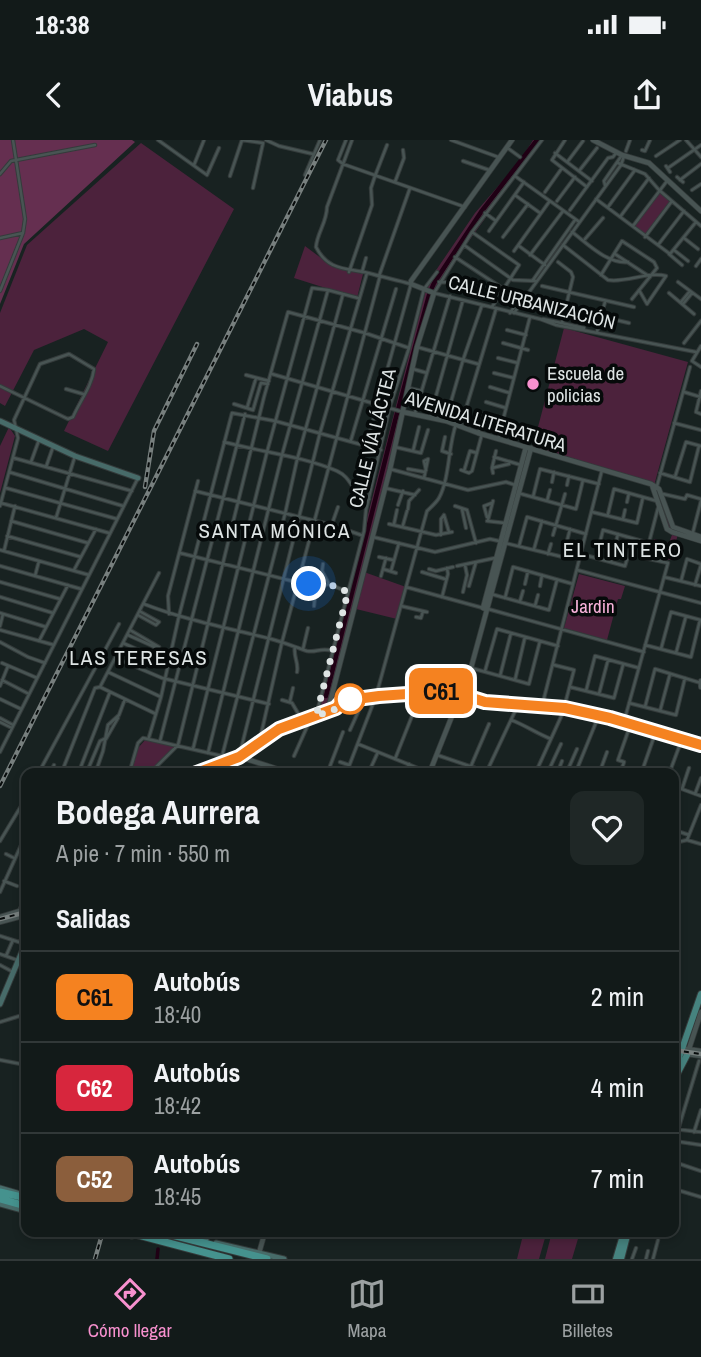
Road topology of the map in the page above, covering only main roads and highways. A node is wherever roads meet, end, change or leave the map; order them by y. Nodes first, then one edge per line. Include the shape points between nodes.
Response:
1 (2, 424) edge
2 (138, 478) road end
3 (701, 744) edge
4 (210, 768) edge
5 (21, 952) edge
6 (701, 994) edge
7 (0, 1004) edge
8 (681, 1058) edge
9 (0, 1190) edge
10 (21, 1195) edge
11 (21, 1197) edge
12 (13, 1199) junction
13 (0, 1202) edge
14 (21, 1205) edge
15 (21, 1207) edge
16 (133, 1237) edge
17 (146, 1237) edge
18 (180, 1237) edge
19 (195, 1237) edge
20 (625, 1237) edge
21 (218, 1259) edge
22 (229, 1259) edge
23 (267, 1259) edge
24 (284, 1259) edge
25 (618, 1259) edge

1 - 2 main road
3 - 4 main road via 565,706 485,702 445,691 363,699 279,729 239,757
5 - 7 main road
6 - 8 main road
9 - 10 main road
9 - 12 highway
11 - 12 highway
12 - 13 highway
12 - 14 highway
13 - 15 main road
16 - 21 main road
17 - 22 highway
18 - 23 highway
19 - 24 main road
20 - 25 main road

